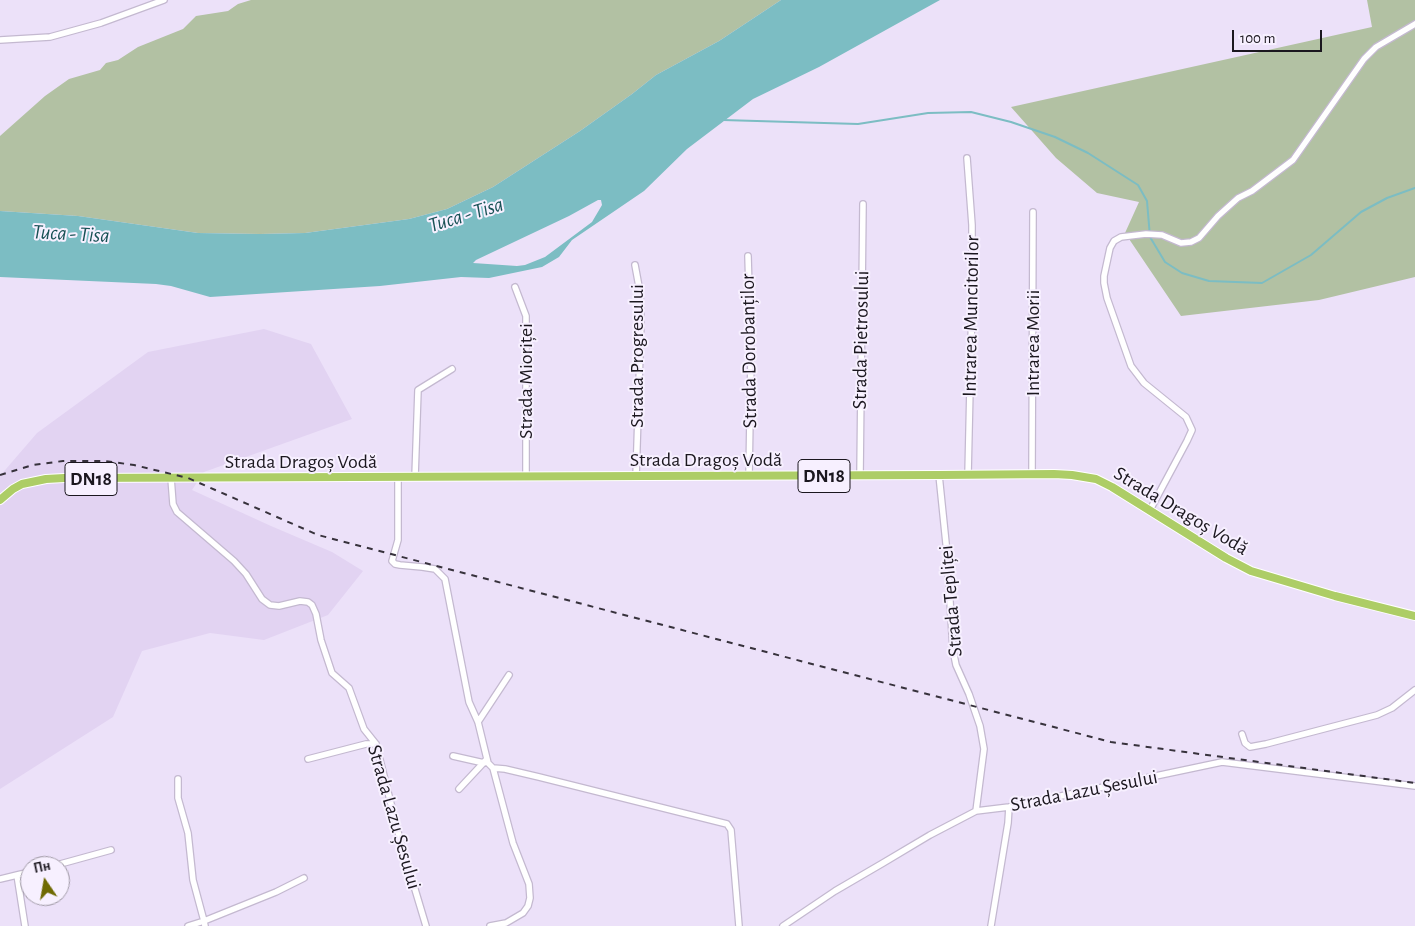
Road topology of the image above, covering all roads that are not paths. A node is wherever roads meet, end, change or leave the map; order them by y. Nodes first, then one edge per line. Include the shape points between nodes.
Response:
1 (164, 0) edge
2 (144, 3) edge
3 (1415, 24) edge
4 (0, 40) edge
5 (968, 158) dead end
6 (863, 204) dead end
7 (1033, 212) dead end
8 (748, 256) dead end
9 (635, 265) dead end
10 (515, 287) dead end
11 (452, 369) dead end
12 (1032, 474) junction
13 (860, 475) junction
14 (968, 475) junction
15 (749, 476) junction
16 (939, 476) junction
17 (415, 477) junction
18 (526, 477) junction
19 (636, 477) junction
20 (171, 478) junction
21 (398, 478) junction
22 (0, 500) edge
23 (1150, 510) junction
24 (1415, 616) edge
25 (509, 675) dead end
26 (1415, 690) edge
27 (478, 722) junction
28 (1242, 734) dead end
29 (376, 744) junction
30 (453, 756) dead end
31 (308, 759) dead end
32 (486, 761) junction
33 (493, 768) junction
34 (178, 779) dead end
35 (1415, 786) edge
36 (460, 789) dead end
37 (1009, 807) junction
38 (976, 811) junction
39 (111, 850) dead end
40 (70, 861) edge
41 (20, 874) edge
42 (17, 875) junction
43 (304, 878) dead end
44 (0, 880) edge
45 (205, 923) edge
46 (510, 924) edge
47 (25, 926) edge
48 (188, 926) edge
49 (426, 926) edge
50 (490, 926) edge
51 (739, 926) edge
52 (783, 926) edge
53 (991, 926) edge

1 - 2 street
2 - 4 street via 101,23 50,37
3 - 23 street via 1376,47 1364,59 1293,160 1238,198 1200,238 1182,242 1154,233 1121,237 1110,248 1104,276 1107,298 1131,366 1144,383 1186,417 1192,430
5 - 14 street, Intrarea Muncitorilor via 972,224
6 - 13 street, Strada Pietrosului
7 - 12 street, Intrarea Morii
8 - 15 street, Strada Dorobanților via 751,357
9 - 19 street, Strada Progresului via 641,322
10 - 18 street, Strada Mioriței via 526,316
11 - 17 street via 418,390
12 - 14 main road, Strada Dragoș Vodă / DN18
12 - 23 main road, Strada Dragoș Vodă / DN18 via 1096,479
13 - 15 main road, Strada Dragoș Vodă / DN18
13 - 16 main road, Strada Dragoș Vodă / DN18
14 - 16 main road, Strada Dragoș Vodă / DN18
15 - 19 main road, Strada Dragoș Vodă / DN18
16 - 38 street, Strada Tepliței via 947,544 953,650 980,726 984,749
17 - 18 main road, Strada Dragoș Vodă / DN18
17 - 21 main road, Strada Dragoș Vodă / DN18
18 - 19 main road, Strada Dragoș Vodă / DN18
20 - 21 main road, Strada Dragoș Vodă / DN18
20 - 22 main road, Strada Dragoș Vodă / DN18 via 46,479 22,484
20 - 29 street, Strada Lazu Șesului via 173,504 178,512 234,561 262,599 270,605 300,601 312,605 332,673 349,688 364,729
21 - 27 street via 398,540 392,561 435,570 445,579 469,702
23 - 24 main road, Strada Dragoș Vodă / DN18 via 1251,571
25 - 27 street
26 - 28 street via 1392,708 1377,714 1266,744 1250,747
27 - 32 street
29 - 31 street
29 - 49 street, Strada Lazu Șesului
30 - 32 street
32 - 33 street
32 - 36 street
33 - 46 street via 513,843 530,890 528,906
33 - 51 street via 539,776 727,824 731,830
34 - 45 street via 178,798
35 - 37 street, Strada Lazu Șesului via 1222,762
37 - 38 street, Strada Lazu Șesului
37 - 53 street
38 - 52 street, Strada Lazu Șesului via 835,891
39 - 40 street
41 - 42 street
42 - 44 street
42 - 47 street
43 - 45 street
45 - 48 street
46 - 50 street

